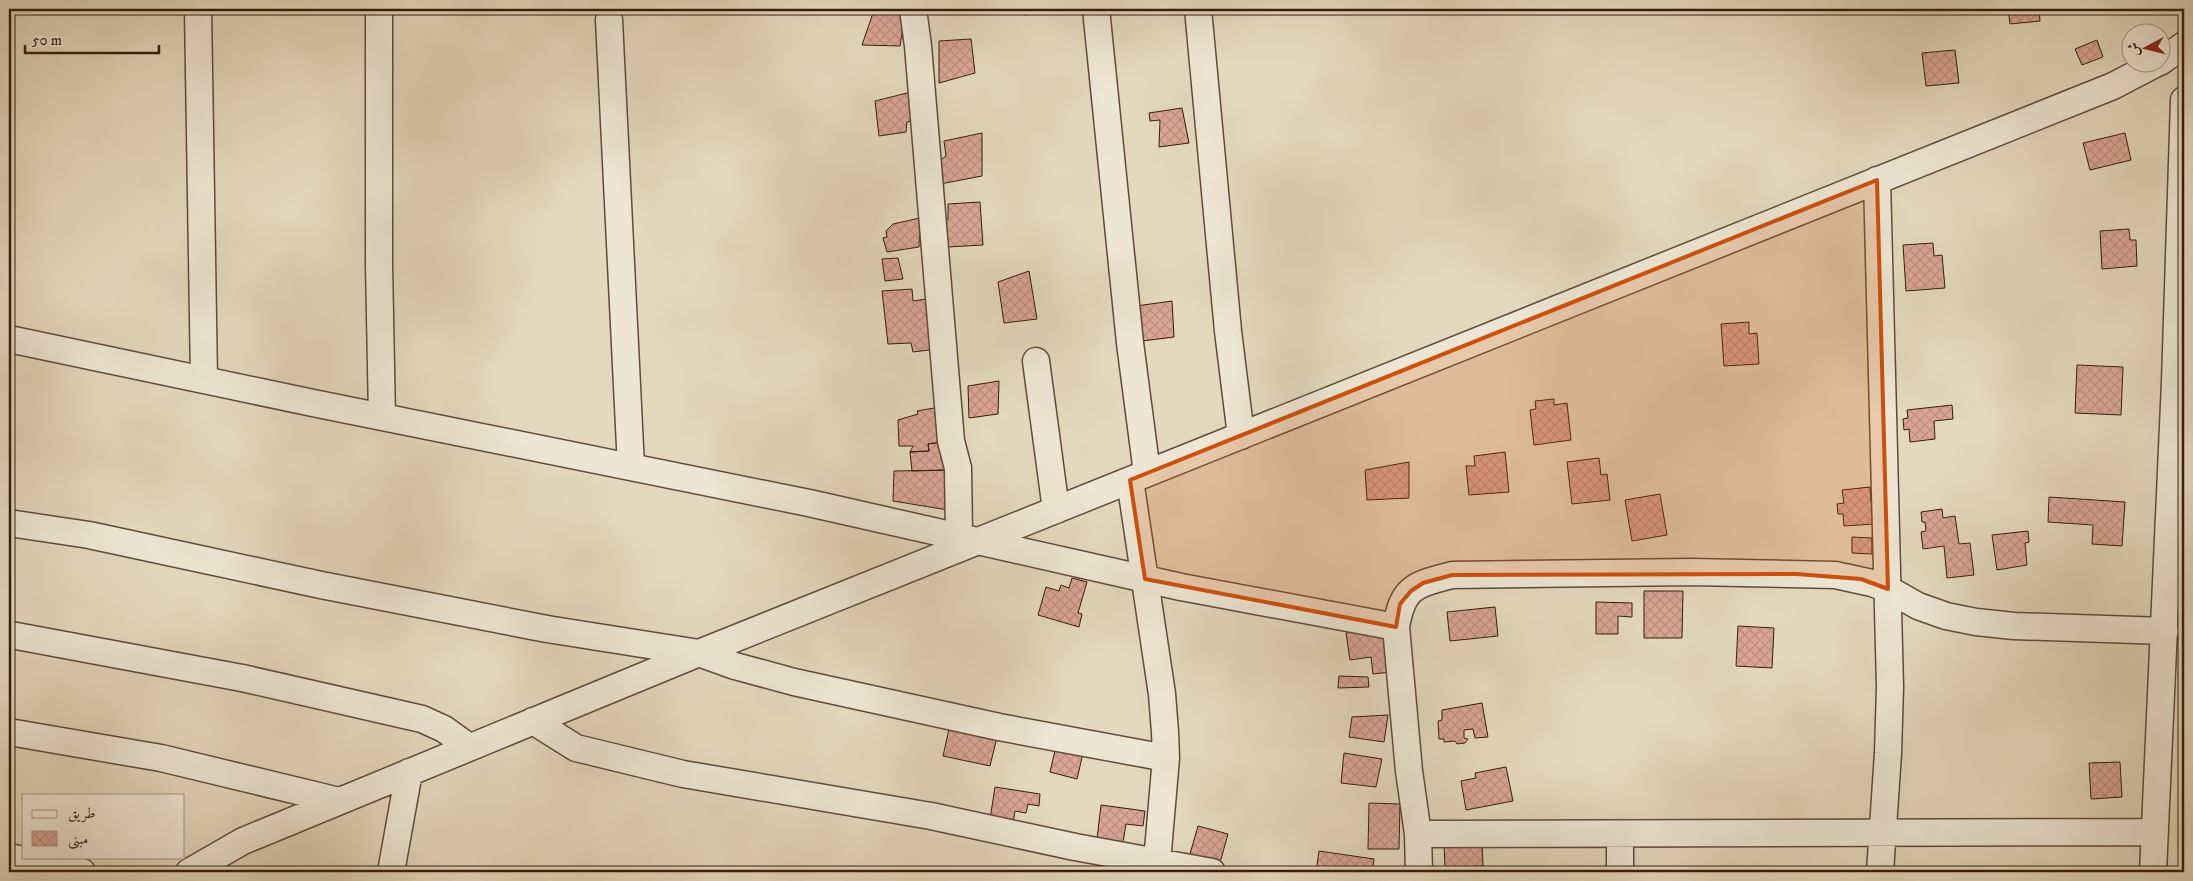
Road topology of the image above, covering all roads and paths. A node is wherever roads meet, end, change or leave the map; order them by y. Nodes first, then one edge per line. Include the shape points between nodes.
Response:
1 (198, 9) edge
2 (379, 9) edge
3 (913, 9) edge
4 (1096, 9) edge
5 (1198, 9) edge
6 (610, 20) dead end
7 (2184, 45) edge
8 (2170, 55) edge
9 (2141, 72) edge
10 (2184, 100) edge
11 (2182, 171) edge
12 (1877, 180) junction
13 (9, 339) edge
14 (1036, 361) dead end
15 (204, 380) junction
16 (2180, 381) edge
17 (382, 417) junction
18 (1241, 436) junction
19 (631, 468) junction
20 (1139, 477) junction
21 (1056, 510) junction
22 (9, 523) edge
23 (968, 539) junction
24 (1145, 579) junction
25 (1888, 589) junction
26 (1396, 627) junction
27 (2165, 631) junction
28 (12, 635) dead end
29 (700, 653) junction
30 (533, 721) junction
31 (9, 732) edge
32 (469, 747) junction
33 (1166, 758) junction
34 (409, 772) junction
35 (339, 801) junction
36 (2155, 832) junction
37 (1418, 834) junction
38 (1620, 834) junction
39 (1882, 834) junction
40 (9, 857) edge
41 (1157, 862) junction
42 (82, 872) edge
43 (189, 872) edge
44 (391, 872) edge
45 (1212, 872) edge
46 (1419, 872) edge
47 (1620, 872) edge
48 (1880, 872) edge
49 (2153, 872) edge

1 - 15 street
2 - 17 street
3 - 23 street via 951,441
4 - 20 street via 1130,344
5 - 18 street
6 - 19 street
7 - 8 street
9 - 12 street via 2114,86
10 - 11 street
11 - 16 street
12 - 18 street
12 - 25 street
13 - 15 street
14 - 21 street
15 - 17 street
16 - 27 street
17 - 19 street
18 - 20 street
19 - 23 street
20 - 21 street
20 - 24 street
21 - 23 street
22 - 29 street via 89,535 547,629
23 - 24 street
23 - 29 street
24 - 26 street
24 - 33 street via 1162,694
25 - 26 street via 1861,579 1835,575 1690,572 1452,575 1423,583 1411,591 1400,604
25 - 27 street via 1918,606 1976,622
25 - 39 street via 1890,686
26 - 37 street
27 - 36 street
28 - 32 street via 242,678 422,718
29 - 30 street
29 - 33 street via 734,666 803,684 999,727
30 - 32 street
30 - 41 street via 576,748 683,774 931,816
31 - 35 street via 161,758
32 - 34 street
33 - 41 street
34 - 35 street
34 - 44 street
35 - 43 street via 243,841
36 - 39 street
36 - 49 street
37 - 38 street
37 - 46 street
38 - 39 street
38 - 47 street
39 - 48 street
40 - 42 street
41 - 45 street

